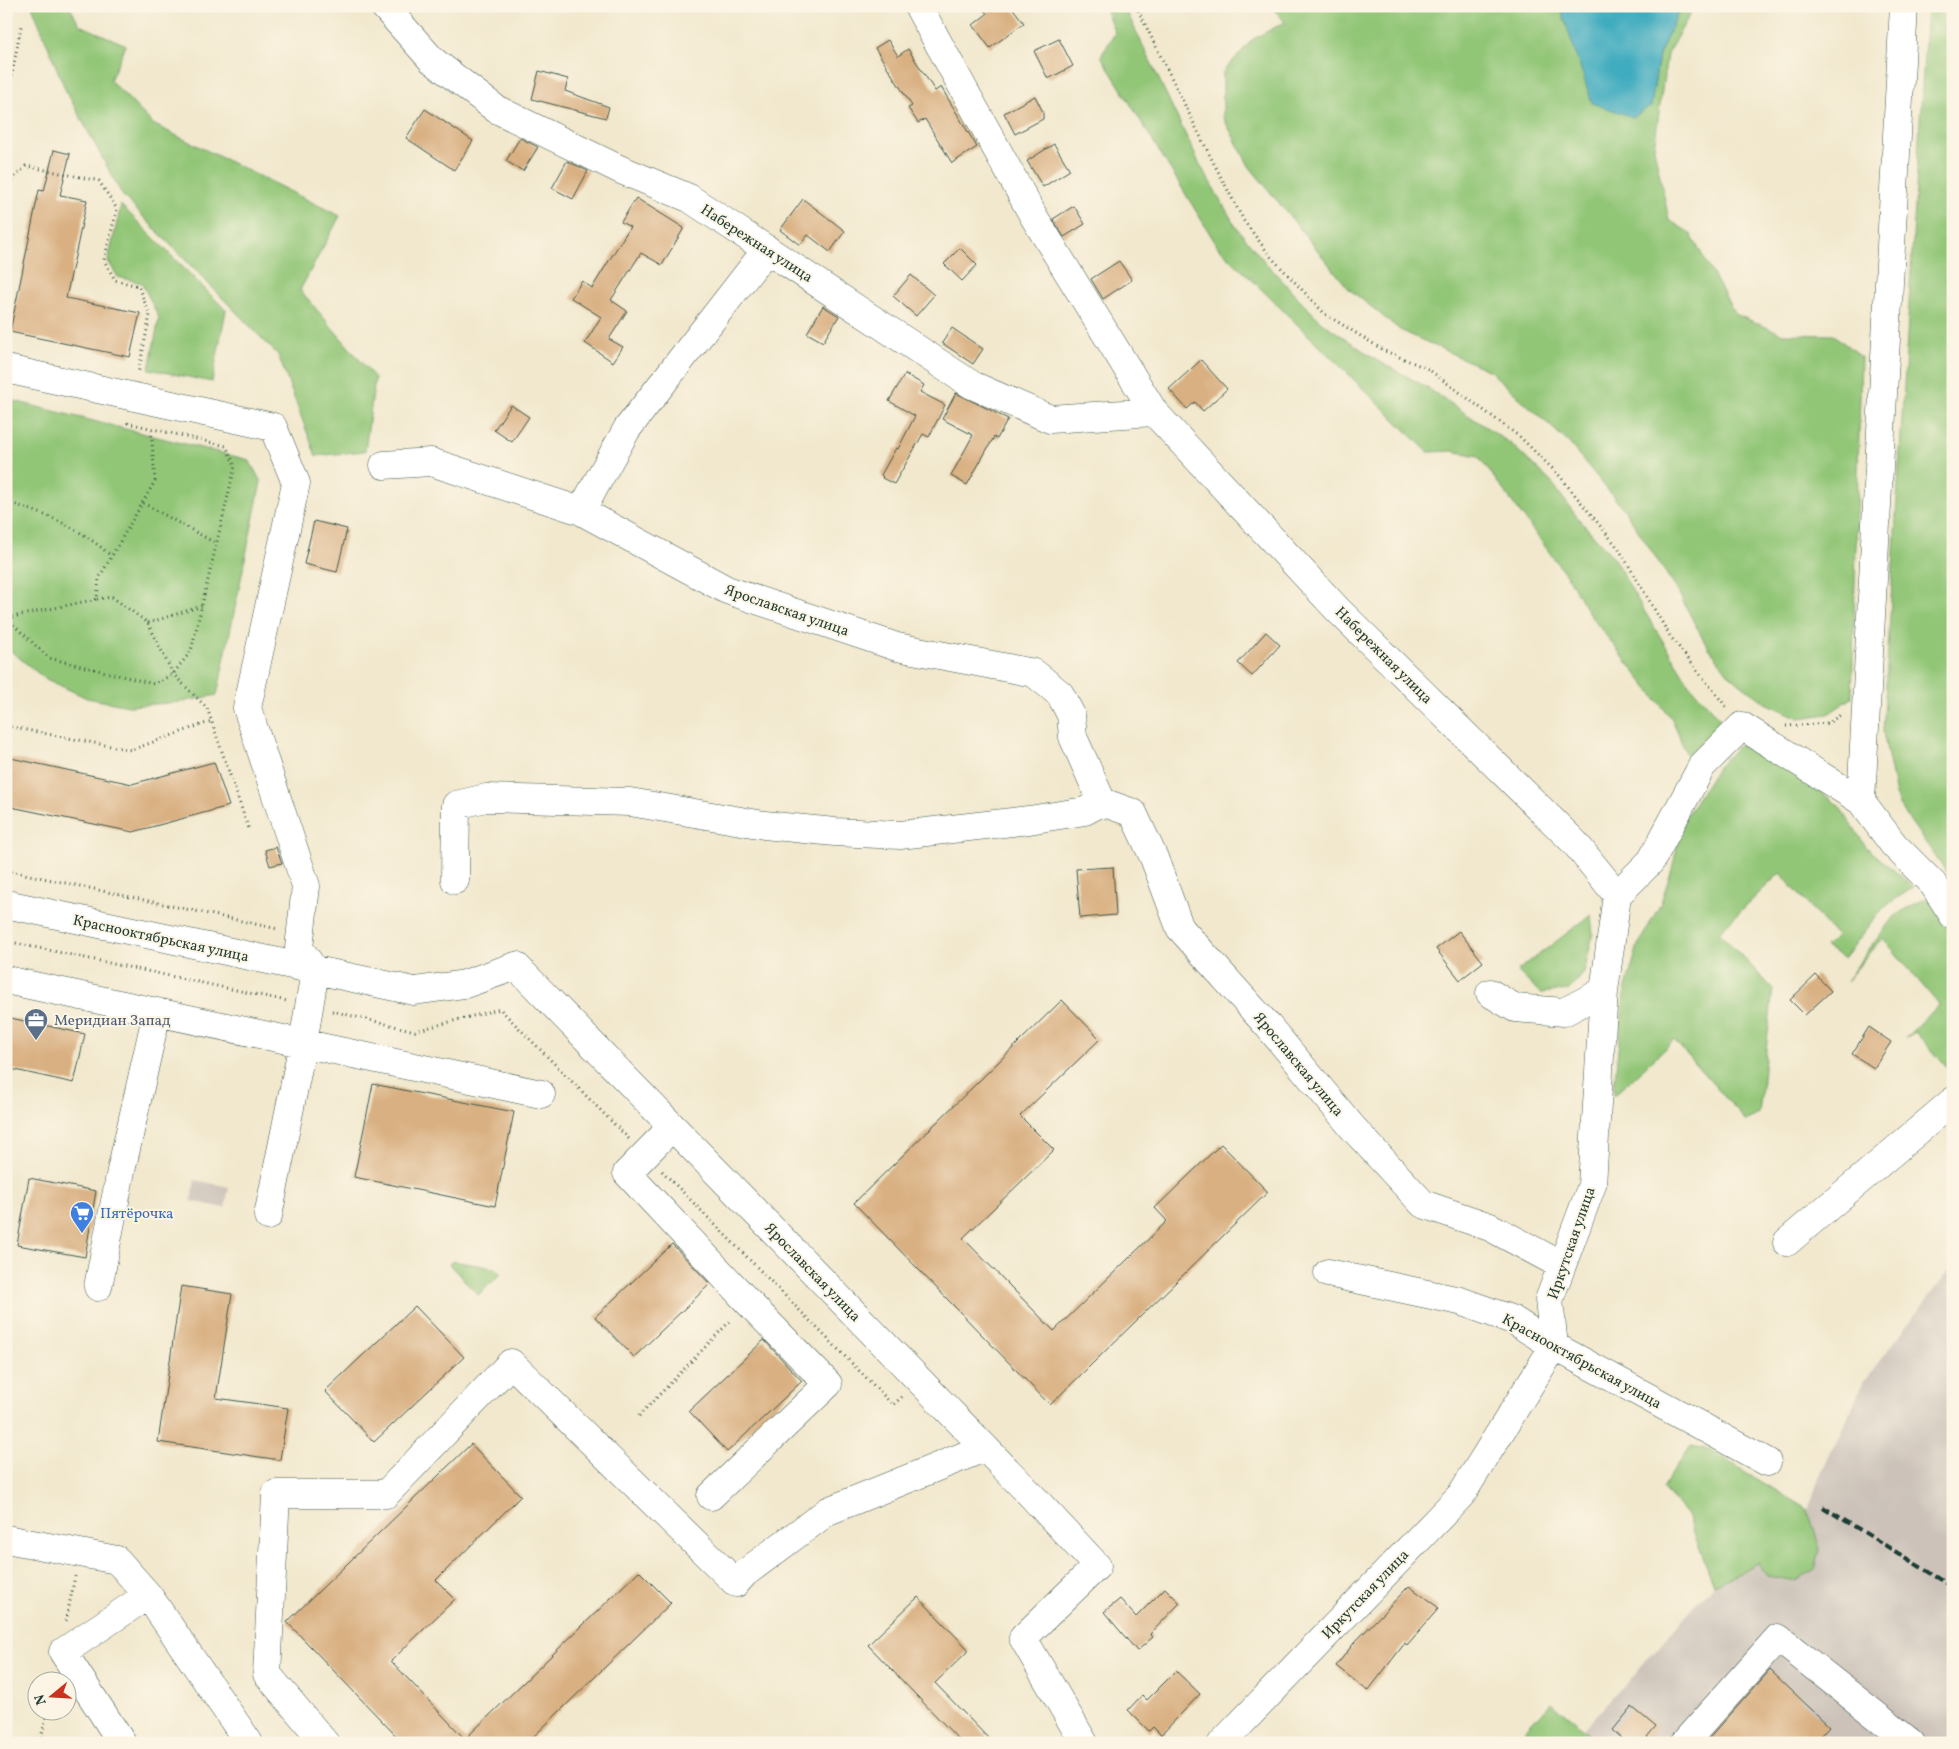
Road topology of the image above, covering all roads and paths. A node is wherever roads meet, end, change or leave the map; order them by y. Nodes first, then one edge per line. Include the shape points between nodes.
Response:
1 (384, 6) edge
2 (918, 6) edge
3 (1136, 6) edge
4 (1904, 6) edge
5 (21, 26) dead end
6 (6, 106) edge
7 (6, 189) edge
8 (767, 250) junction
9 (6, 369) edge
10 (134, 396) junction
11 (1154, 412) junction
12 (150, 428) junction
13 (384, 466) dead end
14 (6, 502) edge
15 (143, 503) junction
16 (581, 511) junction
17 (216, 544) junction
18 (111, 556) junction
19 (97, 599) junction
20 (202, 606) junction
21 (7, 618) edge
22 (148, 623) junction
23 (173, 674) junction
24 (1866, 698) junction
25 (212, 721) junction
26 (6, 726) edge
27 (1742, 726) junction
28 (1782, 727) dead end
29 (1861, 801) junction
30 (1102, 802) junction
31 (249, 830) dead end
32 (6, 870) edge
33 (455, 880) dead end
34 (1617, 895) junction
35 (6, 904) edge
36 (1953, 915) edge
37 (300, 934) junction
38 (6, 941) edge
39 (315, 971) junction
40 (6, 980) edge
41 (1604, 991) junction
42 (1490, 993) dead end
43 (310, 1005) junction
44 (157, 1012) junction
45 (303, 1043) junction
46 (541, 1094) dead end
47 (1953, 1101) edge
48 (672, 1127) junction
49 (645, 1154) junction
50 (268, 1216) dead end
51 (1788, 1242) dead end
52 (1561, 1266) junction
53 (1328, 1273) dead end
54 (98, 1287) dead end
55 (748, 1302) junction
56 (1554, 1346) junction
57 (919, 1382) junction
58 (639, 1416) dead end
59 (984, 1448) junction
60 (1767, 1462) dead end
61 (711, 1496) dead end
62 (6, 1539) edge
63 (80, 1554) junction
64 (148, 1595) junction
65 (65, 1627) dead end
66 (45, 1722) edge
67 (40, 1743) edge
68 (122, 1743) edge
69 (249, 1743) edge
70 (325, 1743) edge
71 (1084, 1743) edge
72 (1222, 1743) edge
73 (1684, 1743) edge
74 (1911, 1743) edge

1 - 8 street, Набережная улица via 432,60 496,108 618,169 689,198
2 - 11 street, Набережная улица via 1034,217
3 - 27 path via 1244,221 1271,257 1326,314 1385,351 1428,369 1520,436 1558,474 1619,549 1670,636
4 - 24 street
5 - 6 path
7 - 10 path via 26,166 99,181 117,209 104,260 115,280 138,286 150,315
8 - 11 street, Набережная улица via 972,385 1050,419
8 - 16 street via 627,429
9 - 10 street
10 - 12 path via 128,423
10 - 37 street via 273,427 296,483 247,708 306,886
11 - 34 street, Набережная улица via 1337,609 1575,843
12 - 15 path via 155,481
12 - 17 path via 226,446 236,466
13 - 16 street, Ярославская улица via 431,462
14 - 18 path via 42,512 94,540
15 - 17 path
15 - 18 path
16 - 30 street, Ярославская улица via 727,590 896,648 1034,674 1060,694 1070,714 1073,736
17 - 20 path
18 - 19 path via 99,578
19 - 21 path
19 - 22 path via 112,597
20 - 22 path
20 - 23 path via 191,651
21 - 23 path via 50,658 154,684
22 - 23 path
23 - 25 path via 207,708
24 - 28 path via 1828,723
24 - 29 street
25 - 26 path via 131,750
25 - 31 path
27 - 29 street
27 - 34 street via 1702,766 1651,861
29 - 36 street via 1894,845 1933,884
30 - 33 street via 1086,811 900,835 764,825 630,802 486,798 456,805
30 - 52 street, Ярославская улица via 1134,813 1180,928 1423,1204 1490,1227
32 - 37 path
34 - 41 street, Иркутская улица
35 - 39 street, Краснооктябрьская улица
37 - 39 street via 298,948
38 - 43 path
39 - 43 street
39 - 48 street, Ярославская улица via 414,992 465,984 516,966
40 - 44 street
41 - 42 street via 1564,1012 1515,1008
41 - 52 street, Иркутская улица via 1592,1185
43 - 45 street
43 - 49 path via 415,1031 500,1009
44 - 45 street
44 - 54 street
45 - 46 street
45 - 50 street
47 - 51 street
48 - 49 street
48 - 57 street, Ярославская улица
49 - 55 street via 626,1173
49 - 57 path via 893,1405
52 - 56 street, Иркутская улица via 1549,1300
53 - 56 street, Краснооктябрьская улица via 1460,1301 1513,1320
55 - 58 path
55 - 61 street via 828,1384
56 - 60 street, Краснооктябрьская улица
56 - 72 street, Иркутская улица via 1460,1495
57 - 59 street, Ярославская улица
59 - 70 street via 828,1511 736,1583 511,1363 386,1494 276,1494 267,1674
59 - 71 street, Ярославская улица via 1097,1566 1023,1638
62 - 63 street
63 - 64 street via 117,1560
63 - 65 path
64 - 68 street via 63,1652
64 - 69 street
66 - 67 path
73 - 74 street via 1778,1638

